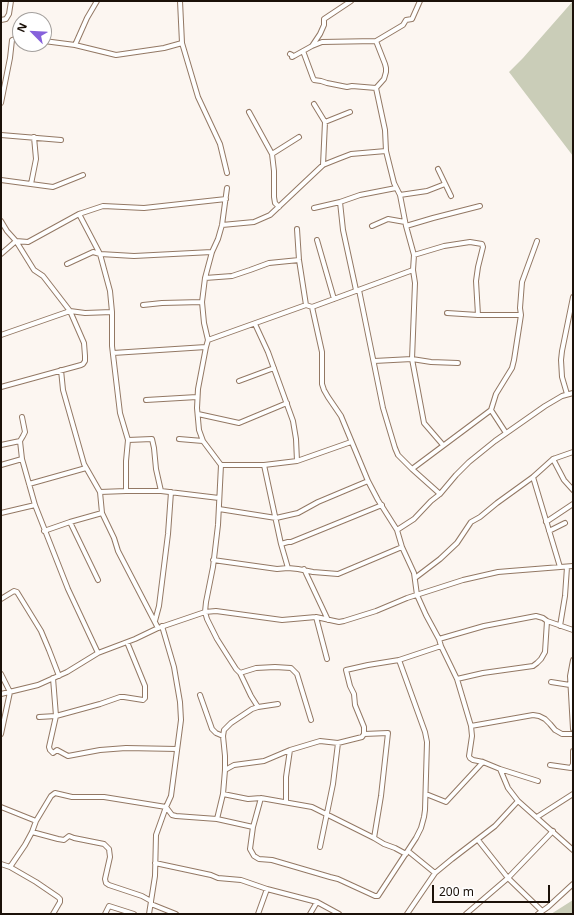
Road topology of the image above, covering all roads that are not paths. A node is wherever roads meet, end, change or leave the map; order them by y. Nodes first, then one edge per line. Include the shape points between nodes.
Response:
1 (11, 1) edge
2 (97, 1) edge
3 (180, 1) edge
4 (351, 1) edge
5 (420, 1) edge
6 (1, 20) edge
7 (12, 40) edge
8 (376, 41) junction
9 (52, 42) edge
10 (182, 43) junction
11 (75, 45) junction
12 (312, 46) junction
13 (303, 51) junction
14 (290, 54) dead end
15 (376, 88) junction
16 (1, 103) edge
17 (314, 104) dead end
18 (249, 112) dead end
19 (350, 112) dead end
20 (325, 122) junction
21 (1, 135) edge
22 (34, 137) junction
23 (299, 137) dead end
24 (61, 140) dead end
25 (386, 150) junction
26 (272, 154) junction
27 (323, 165) junction
28 (438, 169) dead end
29 (227, 173) dead end
30 (83, 175) dead end
31 (1, 180) edge
32 (31, 184) junction
33 (445, 184) junction
34 (227, 188) dead end
35 (396, 188) junction
36 (400, 195) junction
37 (451, 196) dead end
38 (226, 200) junction
39 (340, 202) junction
40 (480, 206) dead end
41 (279, 207) junction
42 (314, 208) dead end
43 (79, 214) junction
44 (1, 221) edge
45 (406, 224) junction
46 (222, 225) junction
47 (372, 226) dead end
48 (297, 230) dead end
49 (317, 240) dead end
50 (16, 241) junction
51 (537, 241) dead end
52 (212, 252) junction
53 (1, 254) edge
54 (100, 254) junction
55 (414, 255) junction
56 (299, 260) junction
57 (67, 264) dead end
58 (413, 270) junction
59 (205, 278) junction
60 (358, 290) junction
61 (573, 297) edge
62 (334, 299) junction
63 (202, 302) junction
64 (143, 305) dead end
65 (306, 305) junction
66 (312, 307) junction
67 (70, 311) junction
68 (112, 312) junction
69 (447, 314) dead end
70 (478, 315) junction
71 (521, 315) junction
72 (255, 324) junction
73 (1, 335) edge
74 (208, 340) junction
75 (206, 348) junction
76 (113, 353) junction
77 (412, 359) junction
78 (374, 361) junction
79 (458, 363) dead end
80 (274, 368) junction
81 (61, 370) junction
82 (238, 381) dead end
83 (1, 387) edge
84 (573, 393) edge
85 (566, 394) junction
86 (197, 397) junction
87 (146, 400) dead end
88 (287, 403) junction
89 (491, 410) junction
90 (198, 414) junction
91 (22, 417) dead end
92 (506, 433) junction
93 (179, 439) dead end
94 (128, 440) junction
95 (203, 440) junction
96 (20, 441) junction
97 (352, 442) junction
98 (1, 445) edge
99 (443, 445) junction
100 (573, 452) edge
101 (22, 459) junction
102 (553, 459) junction
103 (297, 461) junction
104 (1, 465) edge
105 (221, 465) junction
106 (264, 465) junction
107 (86, 468) junction
108 (412, 469) junction
109 (532, 478) junction
110 (368, 481) junction
111 (29, 484) junction
112 (573, 490) edge
113 (126, 491) junction
114 (162, 491) junction
115 (100, 492) junction
116 (171, 492) junction
117 (440, 494) junction
118 (219, 498) junction
119 (573, 504) edge
120 (35, 505) junction
121 (382, 505) junction
122 (219, 509) junction
123 (1, 513) edge
124 (102, 513) junction
125 (276, 518) junction
126 (70, 522) junction
127 (546, 522) junction
128 (565, 523) dead end
129 (397, 530) junction
130 (44, 531) junction
131 (549, 532) junction
132 (282, 544) junction
133 (402, 547) junction
134 (213, 560) junction
135 (573, 566) edge
136 (560, 567) junction
137 (567, 567) junction
138 (288, 568) junction
139 (304, 569) junction
140 (415, 578) junction
141 (98, 580) dead end
142 (417, 595) junction
143 (1, 599) edge
144 (205, 612) junction
145 (316, 617) junction
146 (328, 620) junction
147 (155, 621) junction
148 (547, 621) junction
149 (560, 626) junction
150 (160, 627) junction
151 (573, 630) edge
152 (439, 639) junction
153 (127, 642) junction
154 (441, 646) junction
155 (98, 653) junction
156 (327, 659) dead end
157 (399, 660) junction
158 (573, 660) edge
159 (240, 673) junction
160 (1, 674) edge
161 (59, 676) junction
162 (53, 678) junction
163 (457, 679) junction
164 (551, 682) dead end
165 (570, 685) junction
166 (10, 692) junction
167 (1, 694) edge
168 (200, 695) dead end
169 (278, 704) dead end
170 (258, 706) junction
171 (39, 716) dead end
172 (56, 716) junction
173 (311, 720) dead end
174 (472, 726) junction
175 (573, 729) edge
176 (1, 734) edge
177 (364, 734) junction
178 (573, 734) edge
179 (223, 736) junction
180 (338, 743) junction
181 (177, 749) junction
182 (290, 750) junction
183 (573, 751) edge
184 (482, 762) junction
185 (550, 765) dead end
186 (500, 769) junction
187 (225, 770) junction
188 (538, 781) dead end
189 (223, 794) junction
190 (426, 794) junction
191 (573, 794) edge
192 (261, 798) junction
193 (518, 800) junction
194 (286, 802) junction
195 (166, 806) junction
196 (1, 807) edge
197 (327, 814) junction
198 (537, 816) junction
199 (217, 819) junction
200 (36, 821) junction
201 (253, 827) junction
202 (553, 831) junction
203 (32, 832) junction
204 (374, 838) junction
205 (478, 840) junction
206 (320, 847) dead end
207 (573, 850) edge
208 (407, 853) junction
209 (155, 862) junction
210 (1, 864) edge
211 (10, 867) junction
212 (435, 873) junction
213 (508, 878) junction
214 (573, 884) edge
215 (267, 889) junction
216 (571, 889) edge
217 (317, 902) junction
218 (152, 904) junction
219 (548, 907) junction
220 (542, 911) junction
221 (53, 914) edge
222 (106, 914) edge
223 (134, 914) edge
224 (149, 914) edge
225 (176, 914) edge
226 (258, 914) edge
227 (310, 914) edge
228 (339, 914) edge
229 (407, 914) edge
230 (466, 914) edge
231 (538, 914) edge
232 (548, 914) edge

1 - 6 street via 9,14 6,19
2 - 11 street
3 - 10 street
4 - 12 street via 324,19 324,25
5 - 8 street via 412,19 406,20 403,25
7 - 16 street
8 - 12 street via 322,42
8 - 15 street via 386,72 384,79
9 - 11 street
10 - 11 street via 116,55
10 - 29 street via 198,97 220,144
12 - 13 street
13 - 14 street via 292,57
13 - 15 street via 314,80 347,87
15 - 25 street via 385,130
17 - 20 street
18 - 26 street
19 - 20 street
20 - 27 street
21 - 22 street
22 - 24 street
22 - 32 street via 36,159
23 - 26 street
25 - 27 street via 351,154
25 - 35 street
26 - 41 street via 274,197
27 - 41 street
28 - 33 street
30 - 32 street via 53,187
31 - 32 street
33 - 36 street via 428,191
33 - 37 street
34 - 38 street
35 - 36 street
35 - 39 street
36 - 45 street
38 - 43 street via 144,208 103,206
38 - 46 street
39 - 42 street
39 - 60 street via 343,230
40 - 45 street
41 - 46 street via 270,215 254,222
43 - 50 street via 28,242
43 - 54 street
44 - 50 street
45 - 47 street via 388,219
45 - 55 street
46 - 52 street
48 - 56 street
49 - 62 street
50 - 53 street
50 - 67 street via 34,270 43,276
51 - 71 street via 522,282
52 - 54 street via 134,256
52 - 59 street
54 - 57 street via 93,252
54 - 68 street via 110,291
55 - 58 street
55 - 70 street via 444,246 470,242 482,244 476,281
56 - 59 street via 269,263 232,276
56 - 65 street
58 - 60 street
58 - 77 street via 415,283
59 - 63 street
60 - 62 street
60 - 78 street
61 - 85 street via 561,360
62 - 66 street
63 - 64 street
63 - 74 street
65 - 66 street
65 - 72 street
66 - 97 street via 322,352 322,384 341,416
67 - 68 street
67 - 73 street
67 - 81 street via 84,343 85,361 83,364
68 - 76 street
69 - 70 street
70 - 71 street
71 - 89 street via 512,368 496,394
72 - 74 street
72 - 80 street
74 - 75 street
75 - 76 street
75 - 86 street
76 - 94 street via 120,413
77 - 78 street
77 - 79 street
77 - 99 street via 424,423
78 - 108 street via 392,443 398,455
80 - 82 street
80 - 88 street
81 - 83 street
81 - 107 street via 63,390
84 - 85 street
85 - 92 street
86 - 87 street
86 - 90 street
88 - 90 street via 239,423
88 - 103 street via 295,429
89 - 92 street
89 - 99 street
90 - 95 street via 199,430
91 - 96 street via 25,432
92 - 117 street via 469,462
93 - 95 street
94 - 113 street
94 - 114 street via 152,439
95 - 105 street
96 - 98 street
96 - 101 street
97 - 103 street
97 - 110 street
99 - 108 street
100 - 102 street
101 - 104 street
101 - 111 street
102 - 109 street
102 - 112 street via 564,480
103 - 106 street
105 - 106 street
105 - 118 street
106 - 125 street
107 - 111 street
107 - 115 street
108 - 117 street
109 - 127 street
109 - 140 street via 471,522 457,543 440,560
110 - 121 street
110 - 125 street via 298,512
111 - 120 street
113 - 114 street
113 - 115 street
114 - 116 street
115 - 124 street
116 - 118 street
116 - 147 street via 160,606
117 - 129 street
118 - 122 street
119 - 127 street
120 - 123 street
120 - 130 street
121 - 129 street
121 - 132 street
122 - 125 street
122 - 134 street
124 - 126 street
124 - 147 street via 118,551
125 - 132 street
126 - 130 street
126 - 141 street
127 - 131 street
128 - 131 street
129 - 133 street
130 - 155 street
131 - 136 street
132 - 138 street
133 - 139 street via 338,574
133 - 140 street
134 - 138 street via 277,569
134 - 144 street
135 - 137 street
136 - 137 street
136 - 142 street via 498,572
137 - 149 street
138 - 139 street
139 - 146 street
140 - 142 street
142 - 146 street via 344,621
142 - 152 street
143 - 161 street via 14,591 17,592 41,631
144 - 145 street via 216,611 282,620
144 - 150 street
144 - 159 street via 221,645
145 - 146 street
145 - 156 street
147 - 150 street
148 - 149 street
148 - 152 street via 536,616 484,626
148 - 163 street via 545,652 538,663
149 - 151 street
150 - 153 street
150 - 181 street via 174,667 180,702 181,720
152 - 154 street
153 - 155 street
153 - 172 street via 145,686 145,698 115,698
154 - 157 street
154 - 163 street
155 - 161 street
157 - 177 street via 346,670
157 - 190 street via 425,732
158 - 165 street
159 - 170 street
159 - 173 street via 256,668 291,668 297,674
160 - 166 street
161 - 162 street
162 - 166 street via 38,685
162 - 172 street
163 - 174 street
164 - 165 street
165 - 175 street
166 - 167 street
166 - 176 street
168 - 179 street via 212,729
169 - 170 street
170 - 179 street via 230,723
171 - 172 street
172 - 181 street via 49,747 53,753 57,750 68,756 126,748
174 - 178 street via 533,715 545,719 562,734
174 - 184 street via 469,756
177 - 180 street via 362,737
177 - 204 street via 388,733
179 - 187 street
180 - 182 street via 320,741
180 - 197 street
181 - 195 street via 171,796
182 - 187 street via 264,761 234,765
182 - 194 street
183 - 185 street via 571,768
184 - 186 street
184 - 190 street via 446,802
186 - 188 street
186 - 193 street via 508,788
187 - 189 street
189 - 192 street via 248,799
189 - 199 street
190 - 208 street via 424,817
191 - 198 street
192 - 194 street
192 - 201 street
193 - 198 street
193 - 205 street via 495,826
194 - 197 street via 312,807
195 - 199 street via 172,815
195 - 200 street via 55,793
195 - 209 street via 156,835
196 - 200 street
197 - 204 street
197 - 206 street
198 - 202 street
199 - 201 street
200 - 203 street
201 - 208 street via 250,849 254,856 338,879 375,896 378,896
202 - 207 street
202 - 213 street
203 - 211 street
203 - 218 street via 64,840 69,836 104,844 109,849 110,857 106,883 142,896
204 - 208 street
205 - 212 street
205 - 213 street
208 - 212 street
209 - 215 street via 218,878 241,880
209 - 218 street
210 - 211 street
211 - 221 street via 60,899
212 - 229 street
213 - 220 street
213 - 230 street
214 - 216 street
215 - 217 street
215 - 226 street
216 - 219 street
217 - 227 street
217 - 228 street
218 - 224 street
218 - 225 street
219 - 220 street
219 - 232 street
220 - 231 street
222 - 223 street via 109,906

